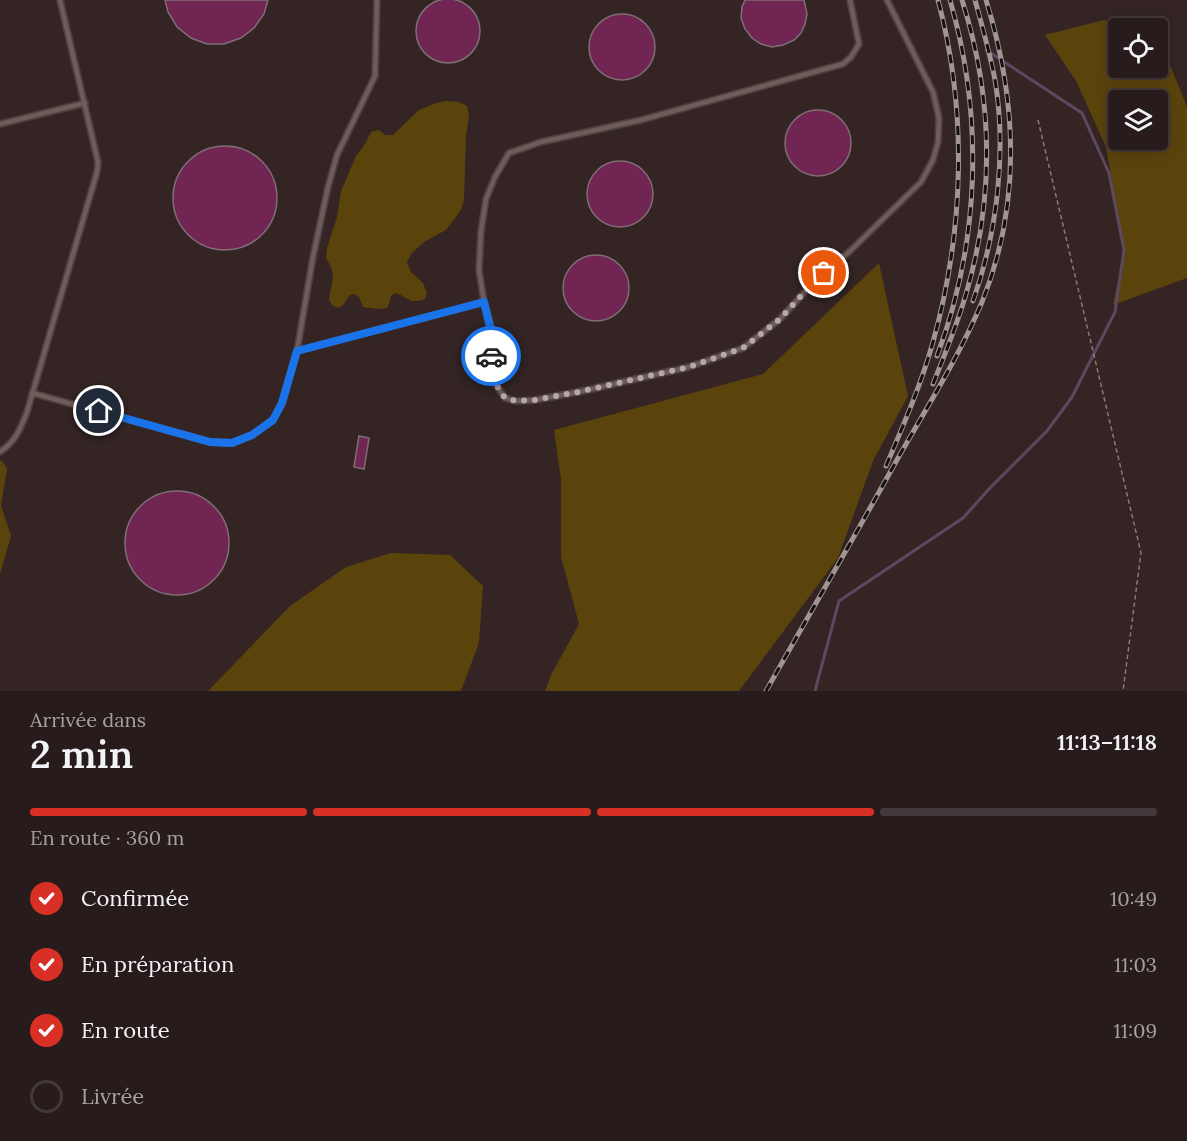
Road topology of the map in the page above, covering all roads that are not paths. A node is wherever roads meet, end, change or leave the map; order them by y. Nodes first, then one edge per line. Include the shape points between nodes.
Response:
1 (60, 0) edge
2 (377, 0) edge
3 (850, 0) edge
4 (887, 0) edge
5 (85, 103) junction
6 (0, 124) edge
7 (484, 302) junction
8 (297, 351) junction
9 (32, 393) junction
10 (0, 452) edge

1 - 5 lane
2 - 8 lane via 375,76 334,166
3 - 7 lane via 859,44 843,64 509,153 486,199 479,270
4 - 7 lane via 933,92 939,118 933,160 921,182 780,319 743,348 689,367 578,392 516,401 505,398 495,383
5 - 6 lane
5 - 9 lane via 97,172
7 - 8 lane
8 - 9 lane via 273,420 232,443 210,442
9 - 10 lane via 20,430 10,446

